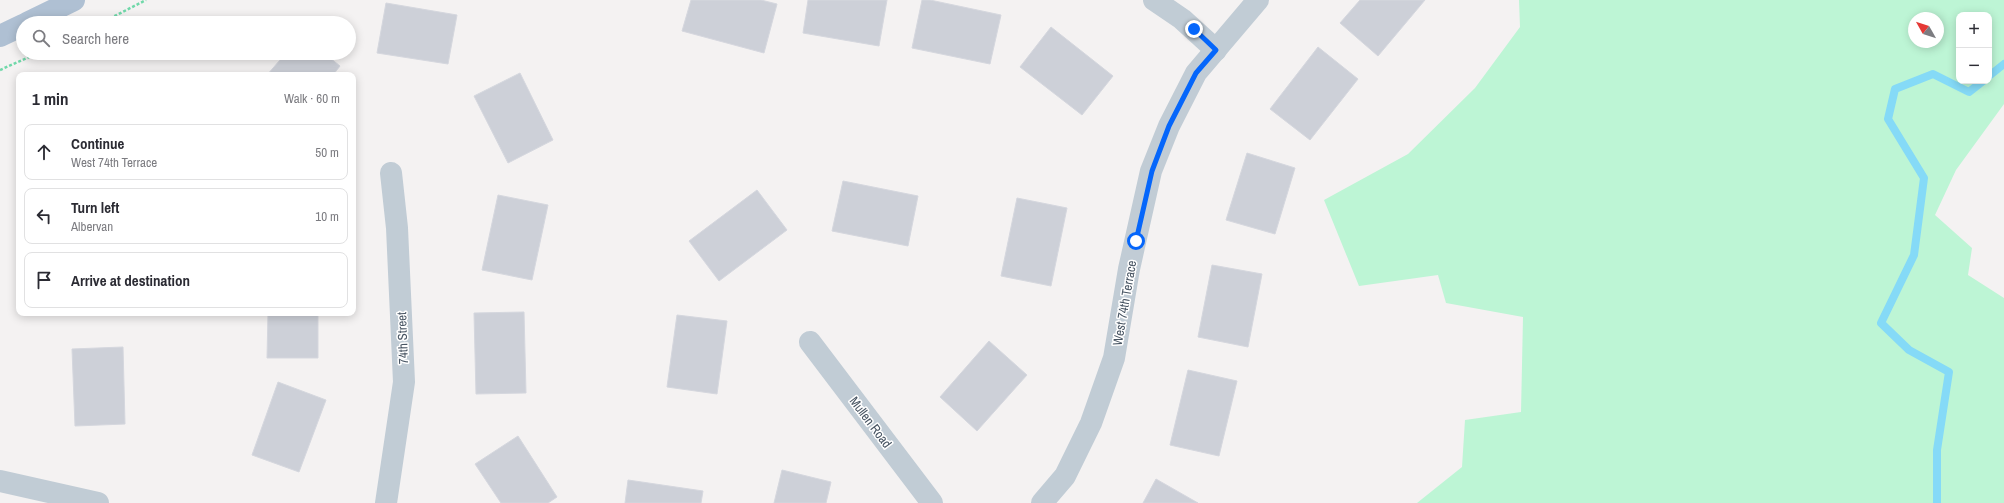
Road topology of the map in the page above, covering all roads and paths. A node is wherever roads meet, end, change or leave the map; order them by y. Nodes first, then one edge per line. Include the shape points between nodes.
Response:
1 (74, 0) edge
2 (146, 0) edge
3 (1154, 0) edge
4 (1258, 0) edge
5 (41, 16) edge
6 (115, 16) edge
7 (16, 28) edge
8 (0, 36) edge
9 (1216, 50) junction
10 (22, 60) edge
11 (0, 70) edge
12 (392, 173) dead end
13 (810, 342) dead end
14 (0, 481) edge
15 (98, 503) edge
16 (386, 503) edge
17 (932, 503) edge
18 (1042, 503) edge

1 - 5 main road
2 - 6 path
3 - 9 street via 1182,19
4 - 9 street, West 74th Terrace
7 - 8 main road
9 - 18 street, West 74th Terrace via 1196,73 1166,133 1152,171 1129,269 1114,358 1091,423 1065,476
10 - 11 path
12 - 16 street, 74th Street via 404,382
13 - 17 street, Mullen Road
14 - 15 street

